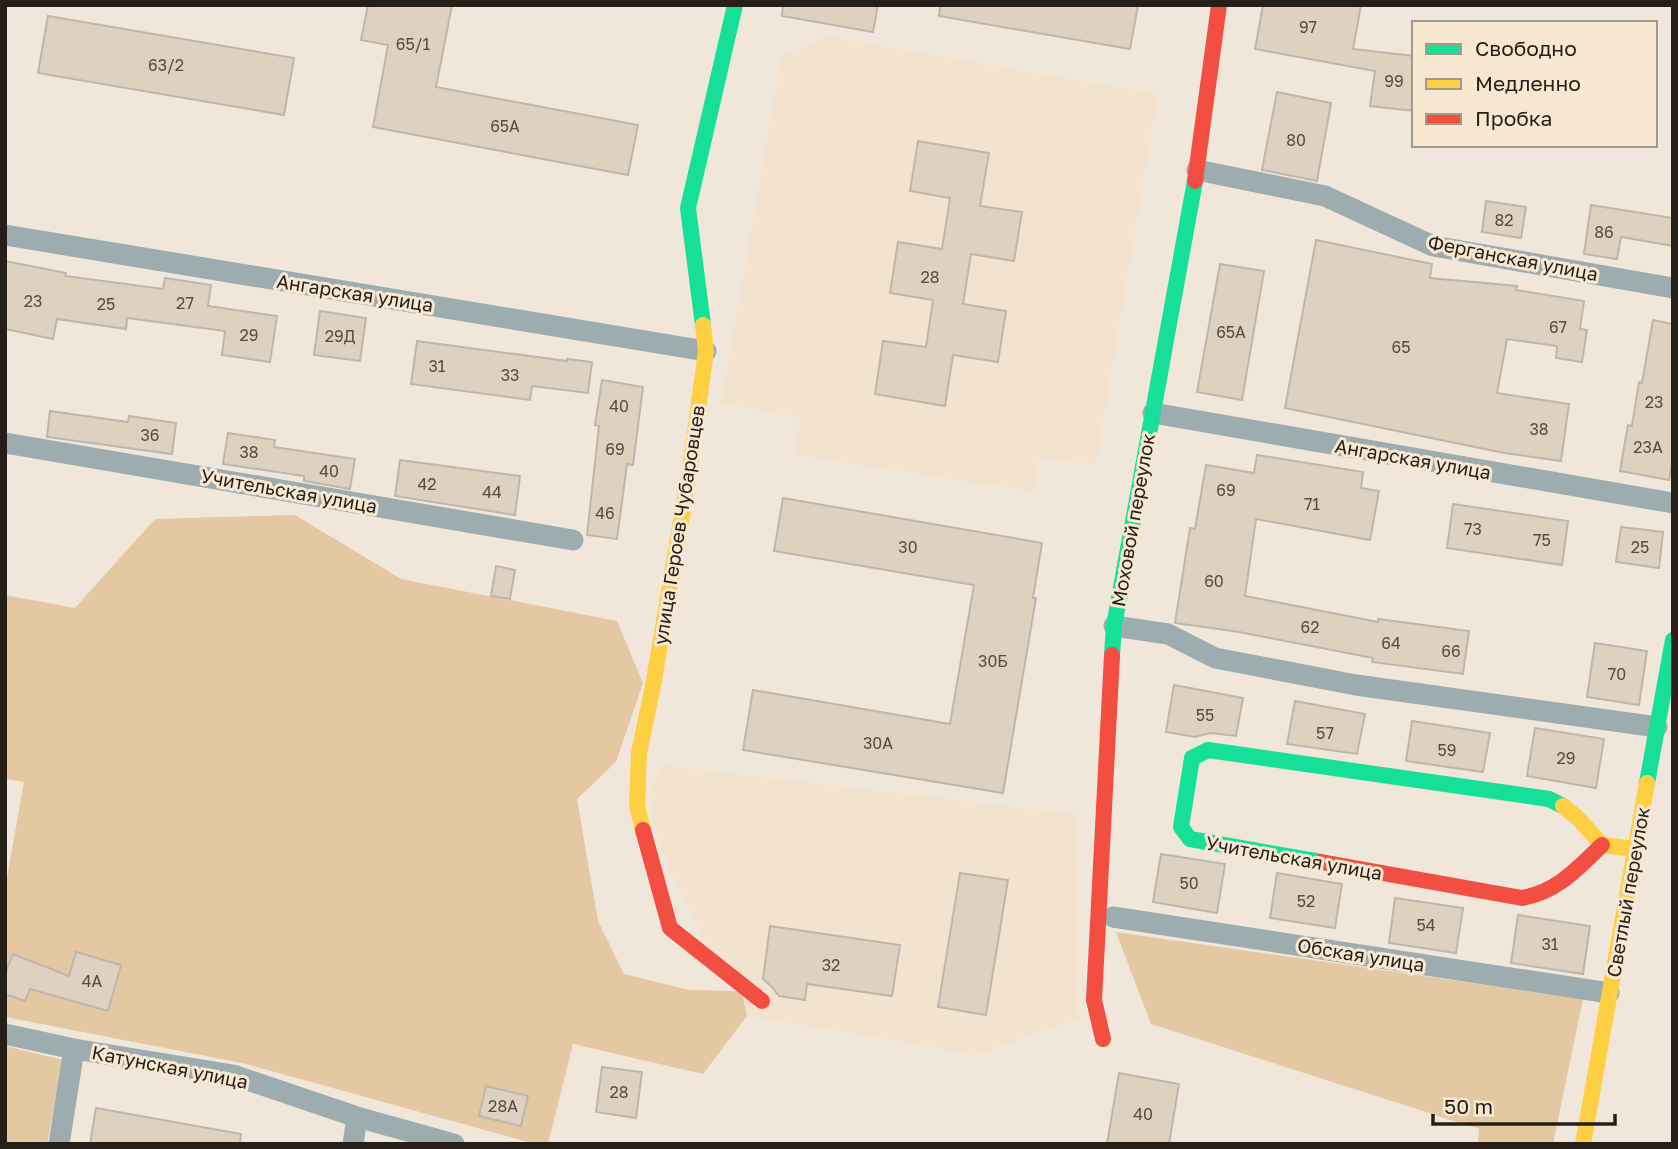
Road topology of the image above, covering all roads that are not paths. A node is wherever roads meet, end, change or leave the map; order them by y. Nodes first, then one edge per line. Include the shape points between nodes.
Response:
1 (735, 5) edge
2 (1219, 5) edge
3 (1197, 170) junction
4 (5, 235) edge
5 (1673, 288) edge
6 (706, 351) junction
7 (1153, 413) junction
8 (5, 443) edge
9 (1673, 503) edge
10 (573, 540) dead end
11 (1114, 626) junction
12 (1673, 640) edge
13 (1657, 727) junction
14 (1602, 845) junction
15 (1636, 849) junction
16 (1113, 917) dead end
17 (1609, 993) junction
18 (762, 1001) dead end
19 (5, 1034) edge
20 (1103, 1039) dead end
21 (74, 1049) junction
22 (357, 1117) junction
23 (59, 1144) edge
24 (353, 1144) edge
25 (454, 1144) edge
26 (1583, 1144) edge

1 - 6 street, улица Героев Чубаровцев via 688,208
2 - 3 street, Моховой переулок
3 - 5 street, Ферганская улица via 1325,196 1433,246
3 - 7 street, Моховой переулок
4 - 6 street, Ангарская улица
6 - 18 street, улица Героев Чубаровцев via 639,753 637,806 670,928
7 - 9 street, Ангарская улица
7 - 11 street, Моховой переулок
8 - 10 street, Учительская улица
11 - 13 street via 1168,634 1215,658 1356,685
11 - 20 street, Моховой переулок via 1094,987
12 - 13 street, Светлый переулок
13 - 15 street, Светлый переулок
14 - 14 street, Учительская улица via 1577,814 1549,799 1208,750 1192,758 1181,827 1190,839 1522,898 1542,896 1559,886
14 - 15 street
15 - 17 street, Светлый переулок
16 - 17 street, Обская улица
17 - 26 street, Светлый переулок
19 - 21 street, Катунская улица
21 - 22 street, Катунская улица via 233,1075
21 - 23 street
22 - 24 street
22 - 25 street, Катунская улица

